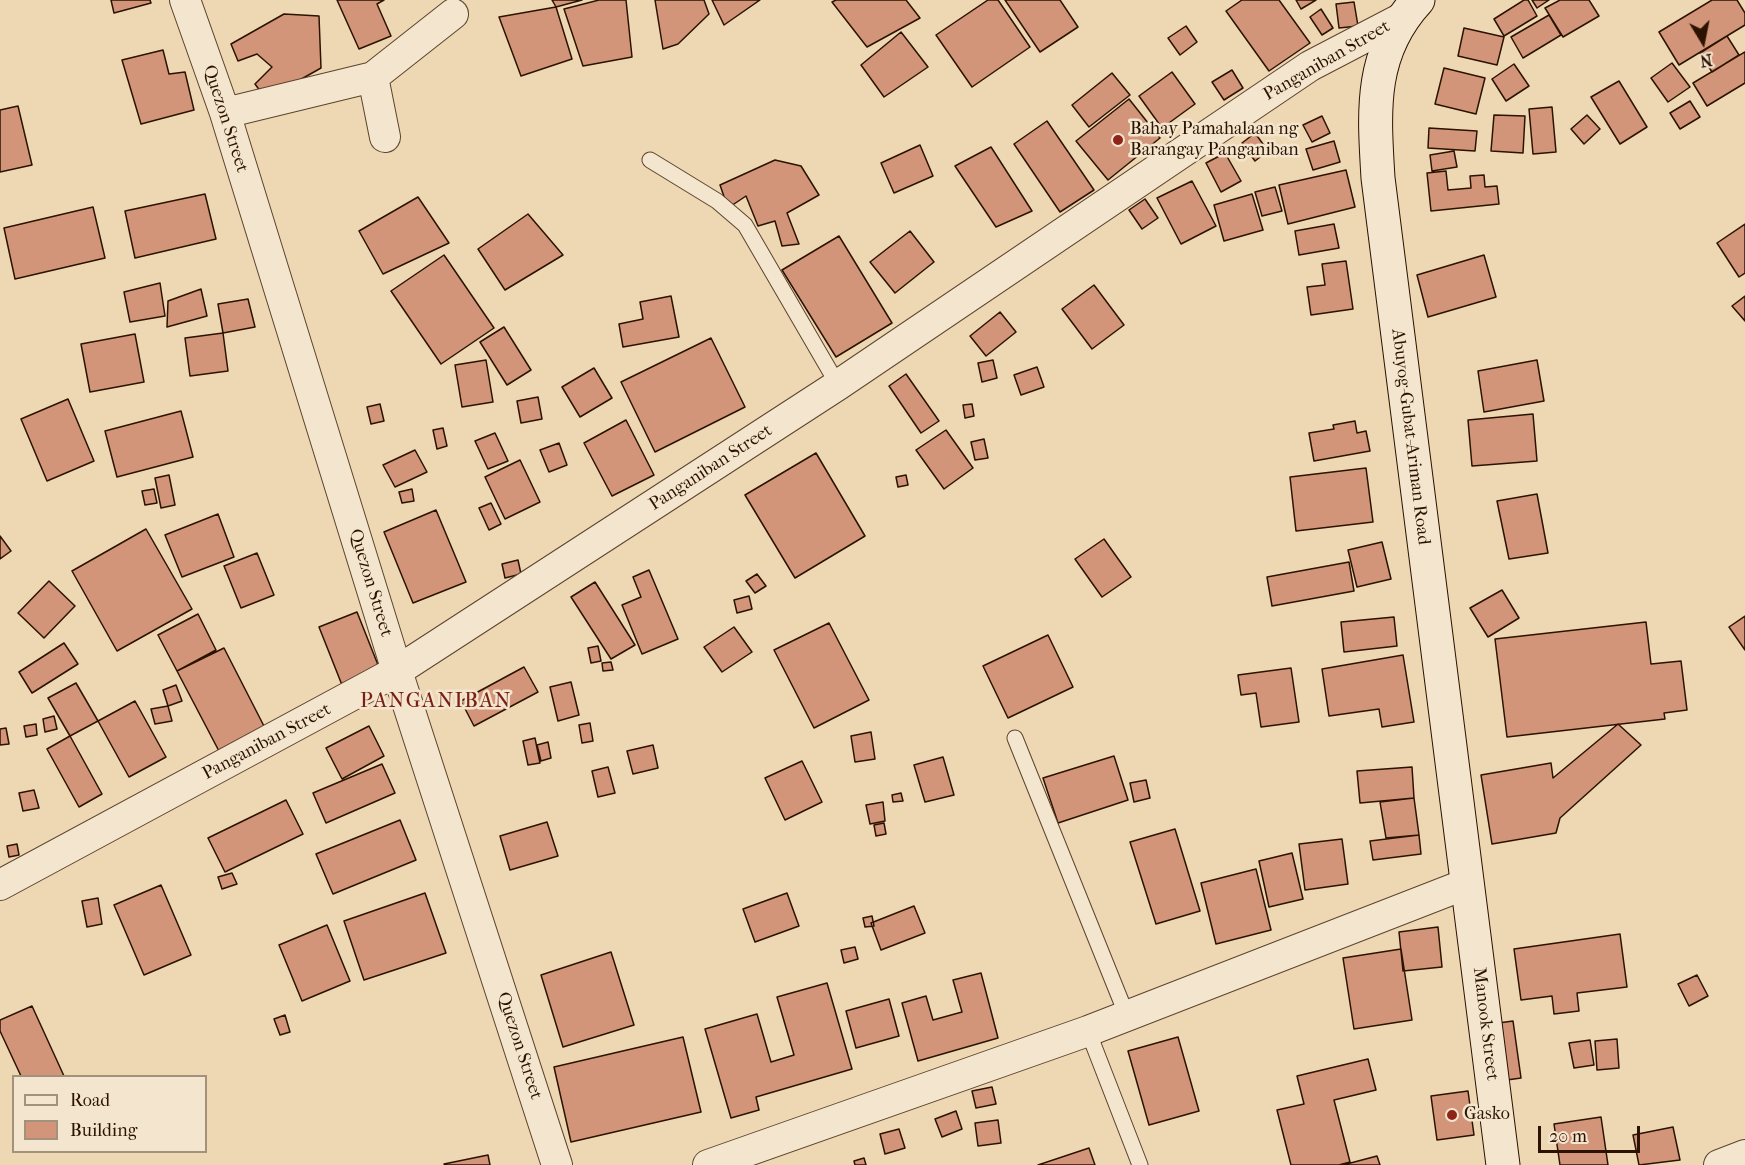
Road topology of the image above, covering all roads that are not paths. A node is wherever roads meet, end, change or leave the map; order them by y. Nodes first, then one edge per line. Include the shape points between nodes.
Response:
1 (185, 0) edge
2 (1410, 9) edge
3 (453, 14) dead end
4 (373, 76) junction
5 (225, 114) junction
6 (386, 137) dead end
7 (650, 160) dead end
8 (838, 385) junction
9 (397, 671) junction
10 (1015, 738) dead end
11 (1466, 884) junction
12 (0, 885) edge
13 (1128, 1016) junction
14 (1088, 1031) junction
15 (1745, 1155) edge
16 (557, 1165) edge
17 (708, 1165) edge
18 (1140, 1165) edge
19 (1503, 1165) edge
20 (1719, 1165) edge

1 - 5 street, Quezon Street
2 - 8 street, Panganiban Street via 1311,66
2 - 11 main road, Abuyog-Gubat-Ariman Road via 1380,67 1374,113 1378,178
3 - 4 street
4 - 5 street
4 - 6 street
5 - 9 street, Quezon Street
7 - 8 lane via 717,201 745,225
8 - 9 street, Panganiban Street
9 - 12 street, Panganiban Street
9 - 16 street, Quezon Street
10 - 13 lane
11 - 13 street
11 - 19 main road, Manook Street
13 - 14 street
14 - 17 street
14 - 18 lane
15 - 20 street

